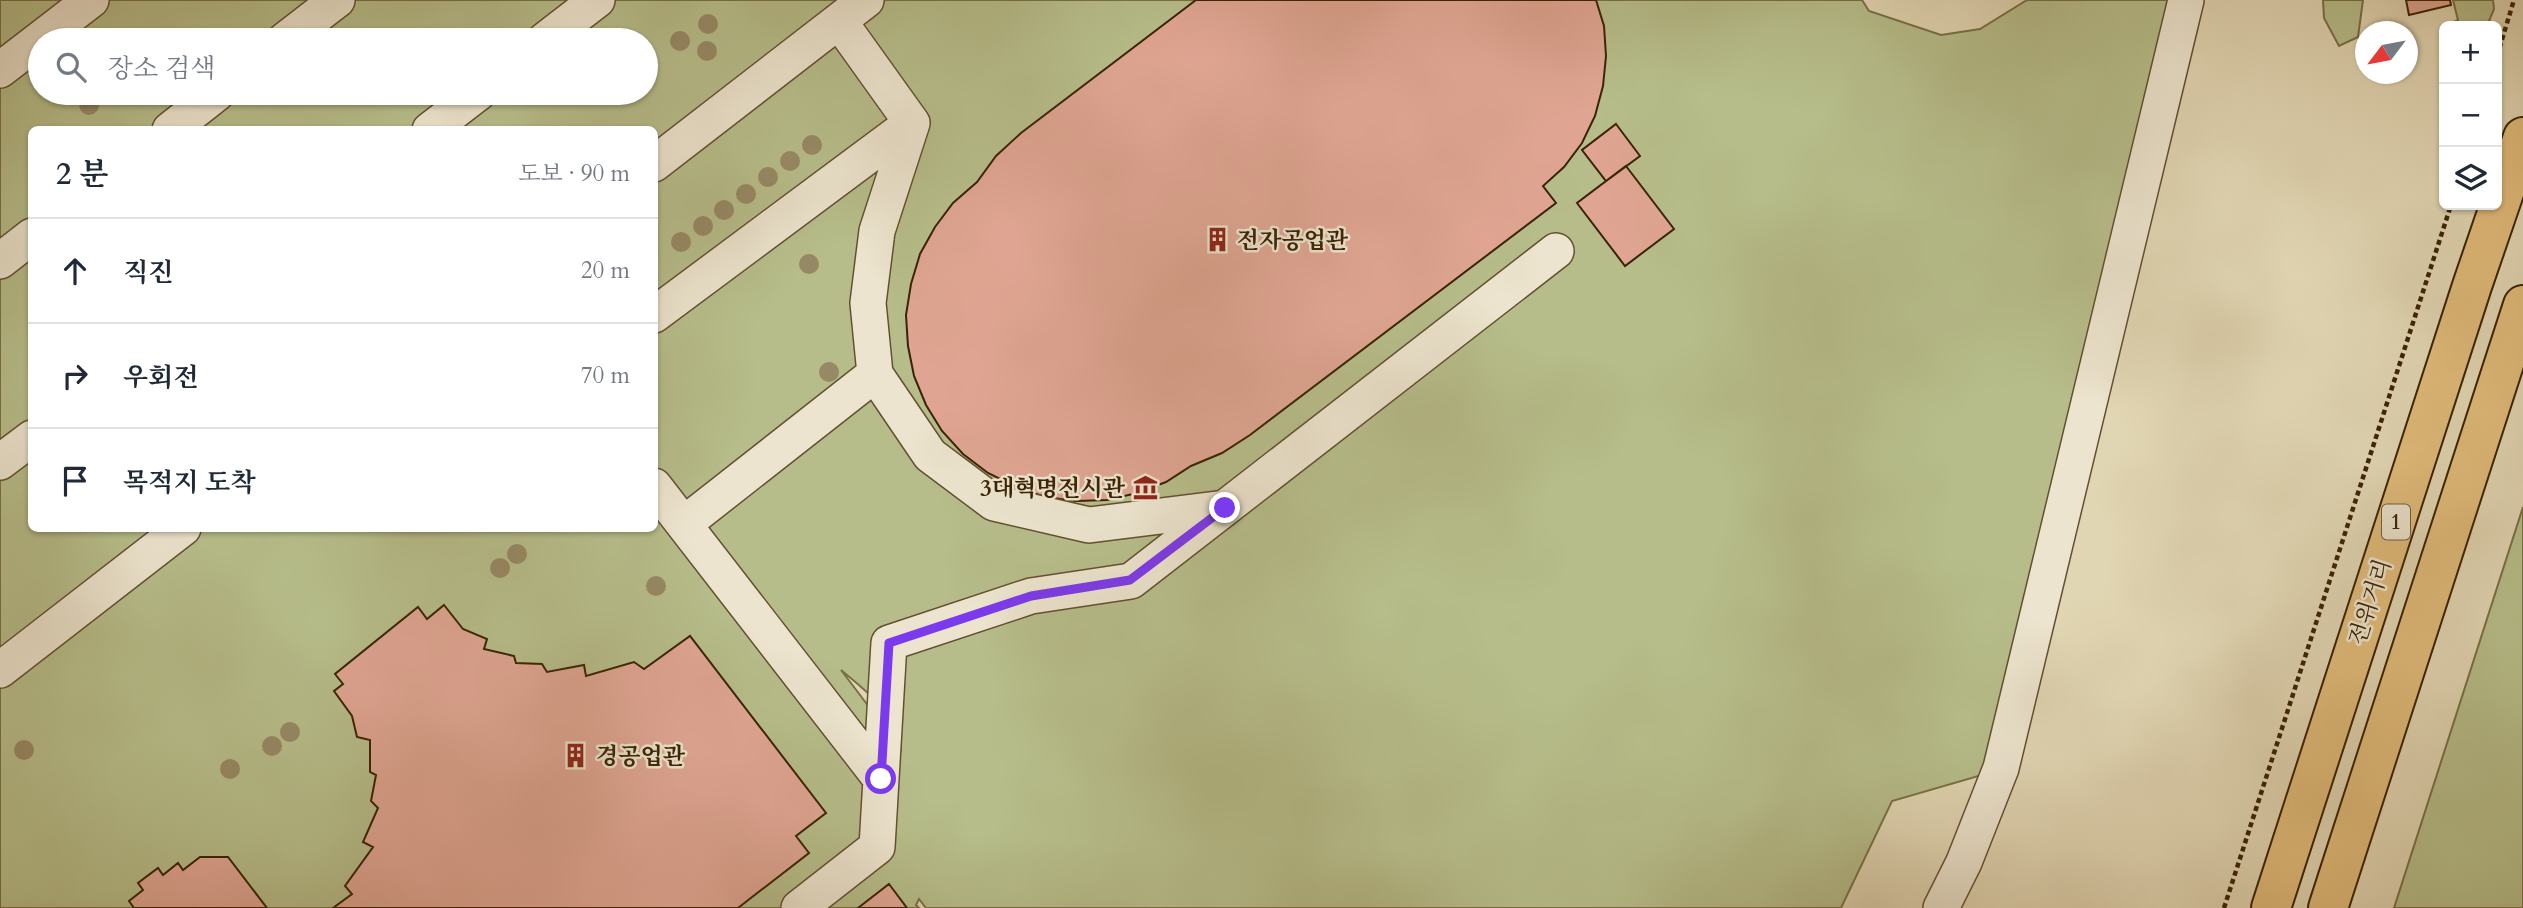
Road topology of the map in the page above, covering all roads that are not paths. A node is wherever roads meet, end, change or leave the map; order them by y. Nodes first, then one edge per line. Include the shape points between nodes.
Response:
1 (91, 0) edge
2 (337, 0) edge
3 (597, 0) edge
4 (866, 0) edge
5 (2186, 0) edge
6 (839, 22) junction
7 (55, 28) edge
8 (301, 28) edge
9 (561, 28) edge
10 (28, 48) edge
11 (0, 70) edge
12 (202, 105) edge
13 (462, 105) edge
14 (912, 123) junction
15 (175, 126) edge
16 (435, 126) edge
17 (2523, 137) edge
18 (658, 161) edge
19 (28, 239) edge
20 (1556, 251) dead end
21 (0, 261) edge
22 (2523, 305) edge
23 (658, 313) edge
24 (875, 374) junction
25 (28, 441) edge
26 (0, 463) edge
27 (658, 491) edge
28 (1225, 508) junction
29 (684, 524) junction
30 (178, 532) edge
31 (0, 670) edge
32 (881, 779) junction
33 (799, 908) edge
34 (1941, 908) edge
35 (2271, 908) edge
36 (2328, 908) edge

1 - 7 lane
2 - 8 lane
3 - 9 lane
4 - 6 lane
5 - 34 lane via 2001,768
6 - 14 lane
6 - 18 lane
10 - 11 lane
12 - 15 lane
13 - 16 lane
14 - 23 lane
14 - 24 lane via 877,231 868,303
17 - 35 main road, 전위거리 / 1
19 - 21 lane
20 - 28 lane
22 - 36 main road
24 - 28 lane via 930,454 994,503 1089,525
24 - 29 lane
25 - 26 lane
27 - 29 lane
28 - 32 lane via 1130,580 1031,596 889,643
29 - 32 lane
30 - 31 lane
32 - 33 lane via 877,847

